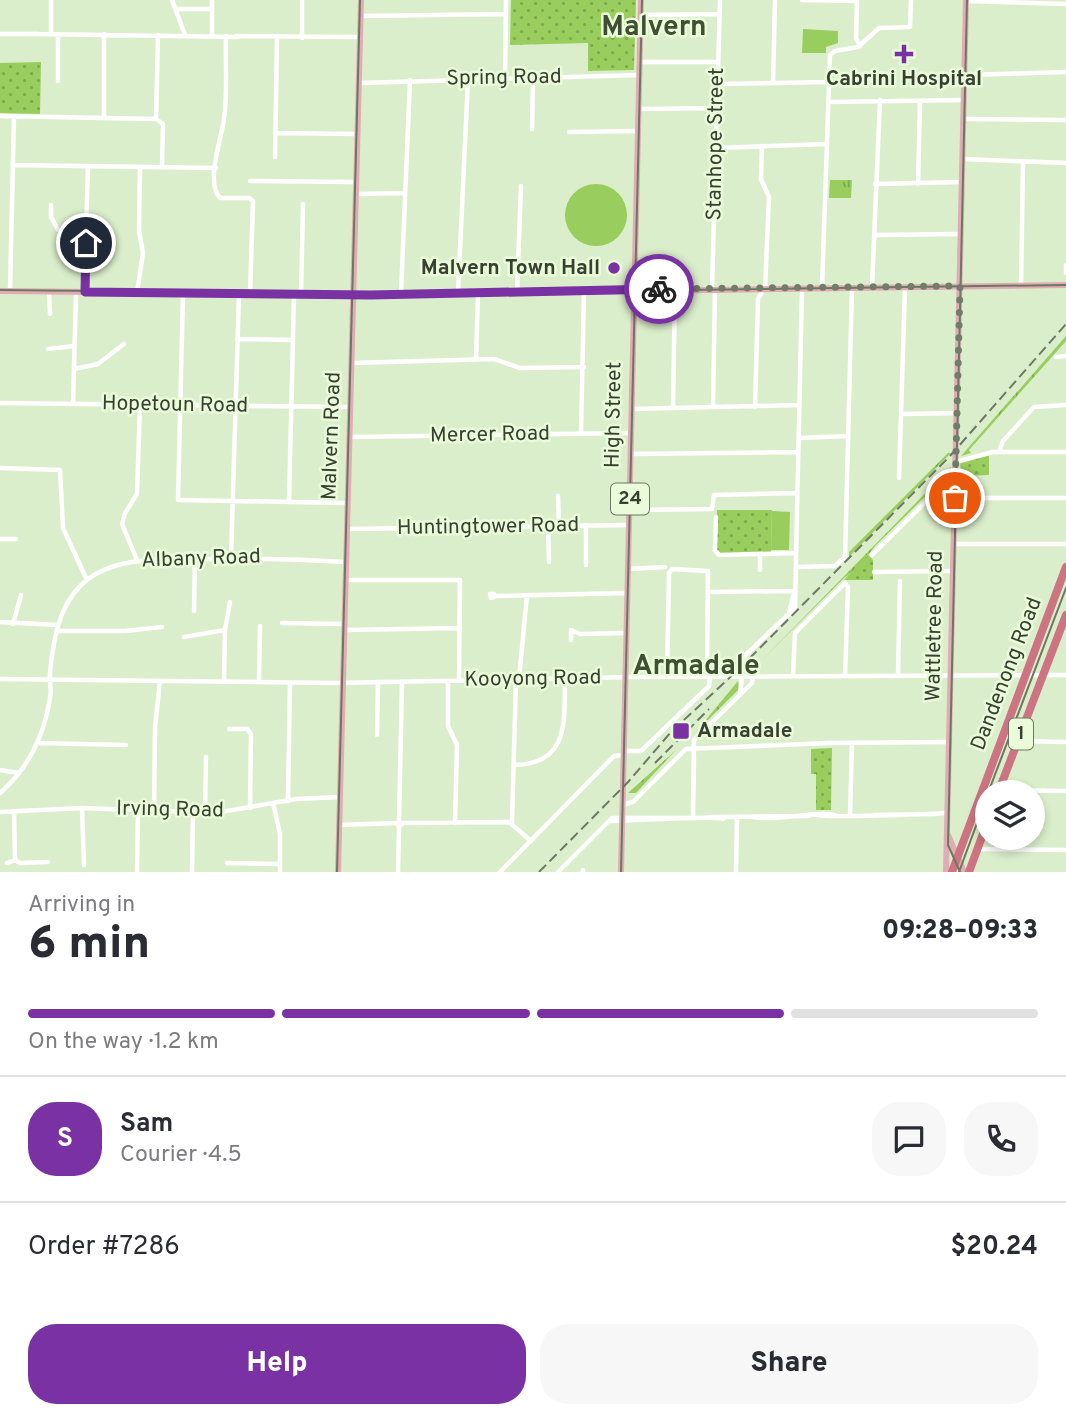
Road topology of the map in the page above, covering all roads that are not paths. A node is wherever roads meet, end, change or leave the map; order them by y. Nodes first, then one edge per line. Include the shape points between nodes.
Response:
1 (51, 0) edge
2 (172, 0) edge
3 (212, 0) edge
4 (302, 0) edge
5 (361, 0) edge
6 (506, 0) edge
7 (641, 0) edge
8 (720, 0) edge
9 (775, 0) edge
10 (802, 0) edge
11 (857, 0) edge
12 (911, 0) edge
13 (966, 2) edge
14 (1066, 4) edge
15 (176, 9) junction
16 (212, 9) junction
17 (506, 13) junction
18 (719, 14) junction
19 (641, 15) junction
20 (360, 16) junction
21 (0, 33) edge
22 (51, 34) junction
23 (58, 36) junction
24 (104, 36) junction
25 (158, 36) junction
26 (185, 36) junction
27 (212, 36) junction
28 (226, 38) junction
29 (277, 38) junction
30 (302, 38) junction
31 (360, 38) junction
32 (862, 44) junction
33 (640, 62) junction
34 (718, 62) junction
35 (1066, 72) edge
36 (965, 73) junction
37 (639, 75) junction
38 (505, 78) junction
39 (533, 78) junction
40 (466, 79) junction
41 (359, 80) junction
42 (409, 80) junction
43 (58, 81) dead end
44 (829, 82) junction
45 (774, 83) junction
46 (718, 84) junction
47 (930, 101) junction
48 (964, 101) junction
49 (828, 102) junction
50 (881, 102) junction
51 (911, 102) junction
52 (920, 103) junction
53 (717, 108) junction
54 (639, 109) junction
55 (0, 116) edge
56 (14, 116) junction
57 (964, 117) junction
58 (104, 118) junction
59 (156, 119) junction
60 (1066, 120) edge
61 (531, 130) dead end
62 (638, 131) junction
63 (276, 132) junction
64 (569, 132) dead end
65 (357, 134) junction
66 (762, 146) junction
67 (827, 146) junction
68 (716, 147) junction
69 (275, 157) dead end
70 (963, 161) junction
71 (1023, 162) junction
72 (1066, 163) edge
73 (13, 165) junction
74 (88, 167) junction
75 (140, 167) junction
76 (162, 167) junction
77 (216, 168) junction
78 (250, 181) dead end
79 (356, 182) junction
80 (876, 184) junction
81 (918, 184) junction
82 (962, 184) junction
83 (521, 186) dead end
84 (356, 194) junction
85 (405, 194) junction
86 (303, 204) dead end
87 (51, 205) dead end
88 (64, 234) junction
89 (961, 234) junction
90 (874, 235) junction
91 (86, 243) junction
92 (60, 251) dead end
93 (1066, 265) edge
94 (1066, 273) edge
95 (1066, 285) edge
96 (960, 286) junction
97 (1021, 286) junction
98 (872, 287) junction
99 (905, 287) junction
100 (749, 288) junction
101 (767, 288) junction
102 (802, 288) junction
103 (822, 288) junction
104 (852, 288) junction
105 (634, 289) junction
106 (675, 289) junction
107 (714, 289) junction
108 (584, 290) junction
109 (0, 291) edge
110 (10, 292) junction
111 (50, 292) junction
112 (76, 292) junction
113 (85, 292) junction
114 (517, 292) junction
115 (137, 293) junction
116 (183, 293) junction
117 (460, 293) junction
118 (478, 293) junction
119 (239, 294) junction
120 (250, 294) junction
121 (403, 294) junction
122 (297, 295) junction
123 (353, 295) junction
124 (758, 301) junction
125 (50, 314) dead end
126 (237, 339) junction
127 (293, 340) junction
128 (124, 344) dead end
129 (74, 346) junction
130 (48, 349) dead end
131 (1066, 356) edge
132 (1056, 357) dead end
133 (476, 359) junction
134 (351, 362) junction
135 (584, 367) junction
136 (74, 369) junction
137 (0, 403) edge
138 (73, 404) junction
139 (140, 405) junction
140 (180, 405) junction
141 (1066, 405) edge
142 (235, 406) junction
143 (291, 407) junction
144 (350, 407) junction
145 (713, 407) junction
146 (755, 407) junction
147 (799, 407) junction
148 (673, 408) junction
149 (632, 409) junction
150 (957, 413) junction
151 (902, 414) junction
152 (631, 432) junction
153 (583, 433) junction
154 (848, 436) junction
155 (349, 437) junction
156 (799, 438) junction
157 (798, 452) junction
158 (999, 452) junction
159 (1066, 452) edge
160 (631, 454) junction
161 (956, 462) junction
162 (0, 468) edge
163 (956, 472) junction
164 (899, 478) dead end
165 (797, 493) junction
166 (558, 496) dead end
167 (955, 498) junction
168 (1066, 498) edge
169 (233, 501) junction
170 (289, 502) junction
171 (347, 503) junction
172 (629, 510) junction
173 (716, 517) dead end
174 (629, 524) junction
175 (586, 525) junction
176 (548, 526) junction
177 (559, 526) junction
178 (346, 530) junction
179 (0, 539) edge
180 (16, 539) dead end
181 (954, 544) junction
182 (1066, 544) edge
183 (760, 554) junction
184 (796, 554) junction
185 (872, 555) dead end
186 (231, 558) junction
187 (195, 559) junction
188 (137, 560) junction
189 (346, 561) junction
190 (549, 562) dead end
191 (586, 565) dead end
192 (796, 566) junction
193 (1066, 567) edge
194 (667, 568) junction
195 (82, 569) junction
196 (628, 569) junction
197 (760, 570) dead end
198 (954, 571) junction
199 (874, 572) dead end
200 (92, 576) junction
201 (87, 580) junction
202 (345, 580) junction
203 (900, 581) dead end
204 (708, 592) junction
205 (795, 592) junction
206 (628, 593) junction
207 (21, 595) dead end
208 (527, 595) junction
209 (495, 596) dead end
210 (230, 602) dead end
211 (194, 611) dead end
212 (1066, 615) edge
213 (0, 622) edge
214 (282, 623) dead end
215 (13, 624) junction
216 (260, 626) dead end
217 (162, 627) dead end
218 (344, 627) junction
219 (58, 628) junction
220 (460, 628) junction
221 (225, 630) junction
222 (627, 633) junction
223 (580, 634) dead end
224 (184, 637) dead end
225 (731, 674) junction
226 (1025, 674) junction
227 (845, 675) junction
228 (898, 675) junction
229 (951, 675) junction
230 (1043, 675) junction
231 (708, 676) junction
232 (743, 676) junction
233 (753, 676) junction
234 (793, 676) junction
235 (1066, 676) edge
236 (626, 677) junction
237 (667, 677) junction
238 (565, 678) junction
239 (0, 679) edge
240 (518, 679) junction
241 (51, 680) junction
242 (160, 681) junction
243 (448, 681) junction
244 (459, 681) junction
245 (224, 682) junction
246 (259, 682) junction
247 (290, 682) junction
248 (378, 682) junction
249 (402, 682) junction
250 (343, 683) junction
251 (739, 694) junction
252 (229, 729) dead end
253 (377, 735) dead end
254 (1018, 741) junction
255 (950, 742) junction
256 (38, 743) junction
257 (1066, 743) edge
258 (852, 744) junction
259 (126, 745) dead end
260 (695, 748) junction
261 (624, 755) junction
262 (206, 757) dead end
263 (514, 765) junction
264 (0, 770) edge
265 (19, 773) junction
266 (1003, 780) edge
267 (1045, 791) edge
268 (1066, 791) edge
269 (0, 793) edge
270 (340, 797) junction
271 (288, 801) junction
272 (622, 801) junction
273 (273, 803) junction
274 (82, 808) junction
275 (250, 808) junction
276 (15, 811) junction
277 (138, 811) junction
278 (0, 812) edge
279 (154, 812) junction
280 (948, 813) junction
281 (193, 814) junction
282 (205, 814) junction
283 (850, 816) junction
284 (737, 817) junction
285 (693, 818) junction
286 (622, 819) junction
287 (455, 823) junction
288 (512, 823) junction
289 (399, 824) junction
290 (339, 825) junction
291 (948, 833) junction
292 (531, 841) junction
293 (977, 850) edge
294 (1045, 850) edge
295 (1066, 850) edge
296 (957, 856) junction
297 (15, 860) junction
298 (48, 862) dead end
299 (7, 863) dead end
300 (227, 863) dead end
301 (280, 864) junction
302 (84, 865) dead end
303 (947, 871) edge
304 (137, 872) edge
305 (192, 872) edge
306 (280, 872) edge
307 (338, 872) edge
308 (398, 872) edge
309 (500, 872) edge
310 (558, 872) edge
311 (621, 872) edge
312 (736, 872) edge
313 (967, 872) edge

1 - 22 street
2 - 15 street
3 - 16 street
4 - 30 street
5 - 20 main road, Malvern Road
6 - 17 street
7 - 19 main road, High Street / 24
8 - 18 street, Stanhope Street
9 - 45 street
10 - 11 street
11 - 32 street via 857,34
12 - 32 street via 908,28 879,28
13 - 14 street
13 - 36 main road, Wattletree Road
15 - 16 street
15 - 26 street
16 - 27 street
17 - 20 street
17 - 38 street
18 - 19 street
18 - 34 street, Stanhope Street
19 - 33 main road, High Street / 24
20 - 31 main road, Malvern Road
21 - 22 street
22 - 23 street
23 - 24 street
23 - 43 street
24 - 25 street
24 - 58 street
25 - 26 street
25 - 59 street
26 - 27 street
27 - 28 street
28 - 29 street
28 - 77 street via 224,117 217,139
29 - 30 street
29 - 63 street
30 - 31 street
31 - 41 main road, Malvern Road
32 - 44 street via 832,52
33 - 34 street
33 - 37 main road, High Street / 24
34 - 46 street, Stanhope Street
35 - 36 street
36 - 48 main road, Wattletree Road
37 - 39 street, Spring Road
37 - 54 main road, High Street / 24
38 - 39 street, Spring Road
38 - 40 street, Spring Road
39 - 61 street
40 - 42 street, Spring Road
40 - 117 street
41 - 42 street, Spring Road
41 - 65 main road, Malvern Road
42 - 85 street
44 - 45 street
44 - 49 street
45 - 46 street
46 - 53 street, Stanhope Street
47 - 48 street
47 - 51 street
47 - 52 street
48 - 57 main road, Wattletree Road
49 - 50 street
49 - 67 street
50 - 51 street
50 - 80 street
51 - 52 street
52 - 81 street
53 - 54 street
53 - 68 street, Stanhope Street
54 - 62 main road, High Street / 24
55 - 56 street
56 - 58 street
56 - 73 street
57 - 60 street
57 - 70 main road, Wattletree Road
58 - 59 street
59 - 76 street via 163,124
62 - 64 street
62 - 105 main road, High Street / 24
63 - 65 street
63 - 69 street
65 - 79 main road, Malvern Road
66 - 67 street
66 - 68 street
66 - 101 street via 761,179 769,197
67 - 103 street
68 - 107 street, Stanhope Street
70 - 71 street
70 - 82 main road, Wattletree Road
71 - 72 street
71 - 97 street
73 - 74 street
73 - 110 street
74 - 75 street
74 - 91 street
75 - 76 street
75 - 115 street via 143,253
76 - 77 street
77 - 120 street via 216,192 221,198 250,201
78 - 79 street
79 - 84 main road, Malvern Road
80 - 81 street
80 - 90 street
81 - 82 street
82 - 89 main road, Wattletree Road
83 - 114 street
84 - 85 street
84 - 123 main road, Malvern Road
85 - 121 street
86 - 122 street
87 - 88 street via 53,221
88 - 91 street
88 - 92 street
89 - 90 street
89 - 96 main road, Wattletree Road
90 - 98 street
91 - 113 street
93 - 94 street
95 - 97 main road
96 - 97 main road
96 - 99 main road
96 - 150 main road, Wattletree Road
98 - 99 main road
98 - 104 main road
99 - 151 street
100 - 101 main road
100 - 107 main road
100 - 124 street
101 - 102 main road
101 - 124 street
102 - 103 main road
102 - 147 street
103 - 104 main road
104 - 154 street
105 - 106 main road
105 - 108 main road
105 - 149 main road, High Street / 24
106 - 107 main road
106 - 148 street
107 - 145 street, Stanhope Street
108 - 114 main road
108 - 135 street
109 - 110 main road
110 - 111 main road
111 - 112 main road
111 - 125 street
112 - 113 main road
112 - 129 street
113 - 115 main road
114 - 118 main road
115 - 116 main road
116 - 119 main road
116 - 140 street
117 - 118 main road
117 - 121 main road
118 - 133 street
119 - 120 main road
119 - 126 street
120 - 122 main road
121 - 123 main road
122 - 123 main road
122 - 127 street
123 - 134 main road, Malvern Road
124 - 146 street
126 - 127 street
126 - 142 street
127 - 143 street
128 - 136 street via 99,364
129 - 130 street
129 - 136 street
131 - 132 street
133 - 134 street
133 - 135 street via 499,359 520,368
134 - 144 main road, Malvern Road
135 - 153 street
136 - 138 street
137 - 138 street, Hopetoun Road
138 - 139 street, Hopetoun Road
139 - 140 street, Hopetoun Road
139 - 188 street via 137,494 122,524
140 - 142 street, Hopetoun Road
140 - 169 street via 178,500
141 - 158 street via 1034,407 1003,441
142 - 143 street, Hopetoun Road
142 - 169 street
143 - 144 street, Hopetoun Road
143 - 170 street
144 - 155 main road, Malvern Road
145 - 146 street
145 - 148 street
146 - 147 street
147 - 156 street
148 - 149 street
149 - 152 main road, High Street / 24
150 - 151 street
150 - 161 main road, Wattletree Road
151 - 164 street
152 - 153 street, Mercer Road
152 - 160 main road, High Street / 24
153 - 155 street, Mercer Road
154 - 156 street
154 - 192 street via 845,558 836,566
155 - 171 main road, Malvern Road
156 - 157 street
157 - 160 street
157 - 165 street
158 - 159 street
158 - 161 street
160 - 172 main road, High Street / 24
161 - 163 main road, Wattletree Road
162 - 195 street via 60,470 63,528
163 - 167 main road, Wattletree Road
163 - 185 street
165 - 172 street via 714,495 712,509
165 - 184 street
166 - 177 street
167 - 168 street
167 - 181 main road, Wattletree Road
169 - 170 street
169 - 186 street
170 - 171 street
171 - 178 main road, Malvern Road
172 - 174 main road, High Street / 24
173 - 183 street via 716,554
174 - 175 street, Huntingtower Road
174 - 196 main road, High Street / 24
175 - 177 street, Huntingtower Road
175 - 191 street
176 - 177 street, Huntingtower Road
176 - 178 street, Huntingtower Road
176 - 190 street
178 - 189 main road, Malvern Road
179 - 180 street
181 - 182 street
181 - 198 main road, Wattletree Road
183 - 184 street
183 - 197 street
184 - 192 street
186 - 187 street, Albany Road
186 - 189 street, Albany Road
187 - 188 street, Albany Road
187 - 211 street
188 - 200 street, Albany Road
189 - 202 main road, Malvern Road
192 - 205 street
193 - 226 highway, Dandenong Road / 1
194 - 196 street
194 - 204 street via 706,571
194 - 237 street
195 - 200 street
195 - 201 street
196 - 206 main road, High Street / 24
198 - 199 street
198 - 229 main road, Wattletree Road
200 - 201 street, Albany Road
201 - 219 street, Albany Road via 73,595
202 - 218 main road, Malvern Road
202 - 220 street via 460,580
203 - 228 street
204 - 205 street
204 - 231 street
205 - 225 street via 789,613
206 - 208 street
206 - 222 main road, High Street / 24
207 - 215 street
208 - 209 street
208 - 240 street
210 - 221 street
212 - 230 highway, Dandenong Road / 1
213 - 215 street
214 - 218 street
215 - 219 street
216 - 246 street
217 - 219 street via 125,631
218 - 220 street
218 - 250 main road, Malvern Road
219 - 241 street, Albany Road
220 - 244 street
221 - 224 street
221 - 245 street
222 - 223 street
222 - 236 main road, High Street / 24
225 - 231 street, Kooyong Road
225 - 232 street, Kooyong Road
226 - 229 street, Kooyong Road
226 - 230 street, Kooyong Road
226 - 296 highway, Dandenong Road / 1
227 - 228 street, Kooyong Road
227 - 234 street, Kooyong Road
227 - 234 street via 846,583 795,633
228 - 229 street, Kooyong Road
229 - 255 main road, Wattletree Road
230 - 235 street, Kooyong Road
230 - 254 highway, Dandenong Road / 1
231 - 237 street, Kooyong Road
231 - 261 street via 709,686 641,751
232 - 233 street, Kooyong Road
232 - 251 street
233 - 234 street, Kooyong Road
233 - 251 street via 752,683
236 - 237 street, Kooyong Road
236 - 238 street, Kooyong Road
236 - 261 main road, High Street / 24
238 - 240 street, Kooyong Road
238 - 263 street via 558,745 539,761
239 - 241 street, Kooyong Road
240 - 244 street, Kooyong Road
240 - 263 street
241 - 242 street, Kooyong Road
241 - 256 street, Albany Road
242 - 245 street, Kooyong Road
242 - 279 street
243 - 244 street, Kooyong Road
243 - 249 street, Kooyong Road
243 - 287 street via 448,726 457,746
245 - 246 street, Kooyong Road
246 - 247 street, Kooyong Road
247 - 250 street, Kooyong Road
247 - 271 street
248 - 249 street, Kooyong Road
248 - 250 street, Kooyong Road
248 - 253 street
249 - 289 street
250 - 270 main road, Malvern Road
251 - 260 street via 698,736
252 - 275 street via 247,729 251,734
254 - 257 street
254 - 266 highway, Dandenong Road / 1
255 - 258 street
255 - 280 main road, Wattletree Road
256 - 259 street
256 - 265 street, Albany Road
258 - 260 street
258 - 283 street
260 - 272 street via 684,750 635,800
260 - 285 street
261 - 272 main road, High Street / 24
261 - 292 street via 612,759
262 - 282 street
263 - 288 street
264 - 265 street
265 - 269 street, Albany Road
267 - 268 street
270 - 271 street, Irving Road
270 - 290 main road, Malvern Road
271 - 273 street, Irving Road
272 - 286 main road, High Street / 24
273 - 275 street, Irving Road
273 - 301 street via 280,829
274 - 276 street, Irving Road
274 - 277 street, Irving Road
274 - 302 street
275 - 282 street, Irving Road
276 - 278 street, Irving Road
276 - 297 street
277 - 279 street, Irving Road
277 - 304 street
279 - 281 street, Irving Road
280 - 283 street
280 - 291 main road, Wattletree Road
281 - 282 street, Irving Road
281 - 305 street
283 - 284 street
284 - 285 street
284 - 312 street
285 - 286 street
286 - 310 street via 609,821
286 - 311 main road, High Street / 24
287 - 288 street
287 - 289 street
288 - 292 street
289 - 290 street
289 - 308 street
290 - 307 main road, Malvern Road
291 - 296 main road, Wattletree Road
291 - 303 main road, Wattletree Road
292 - 309 street
293 - 313 highway
294 - 295 street
296 - 303 highway, Dandenong Road / 1
296 - 313 main road, Wattletree Road
297 - 298 street
297 - 299 street
300 - 301 street
301 - 306 street

